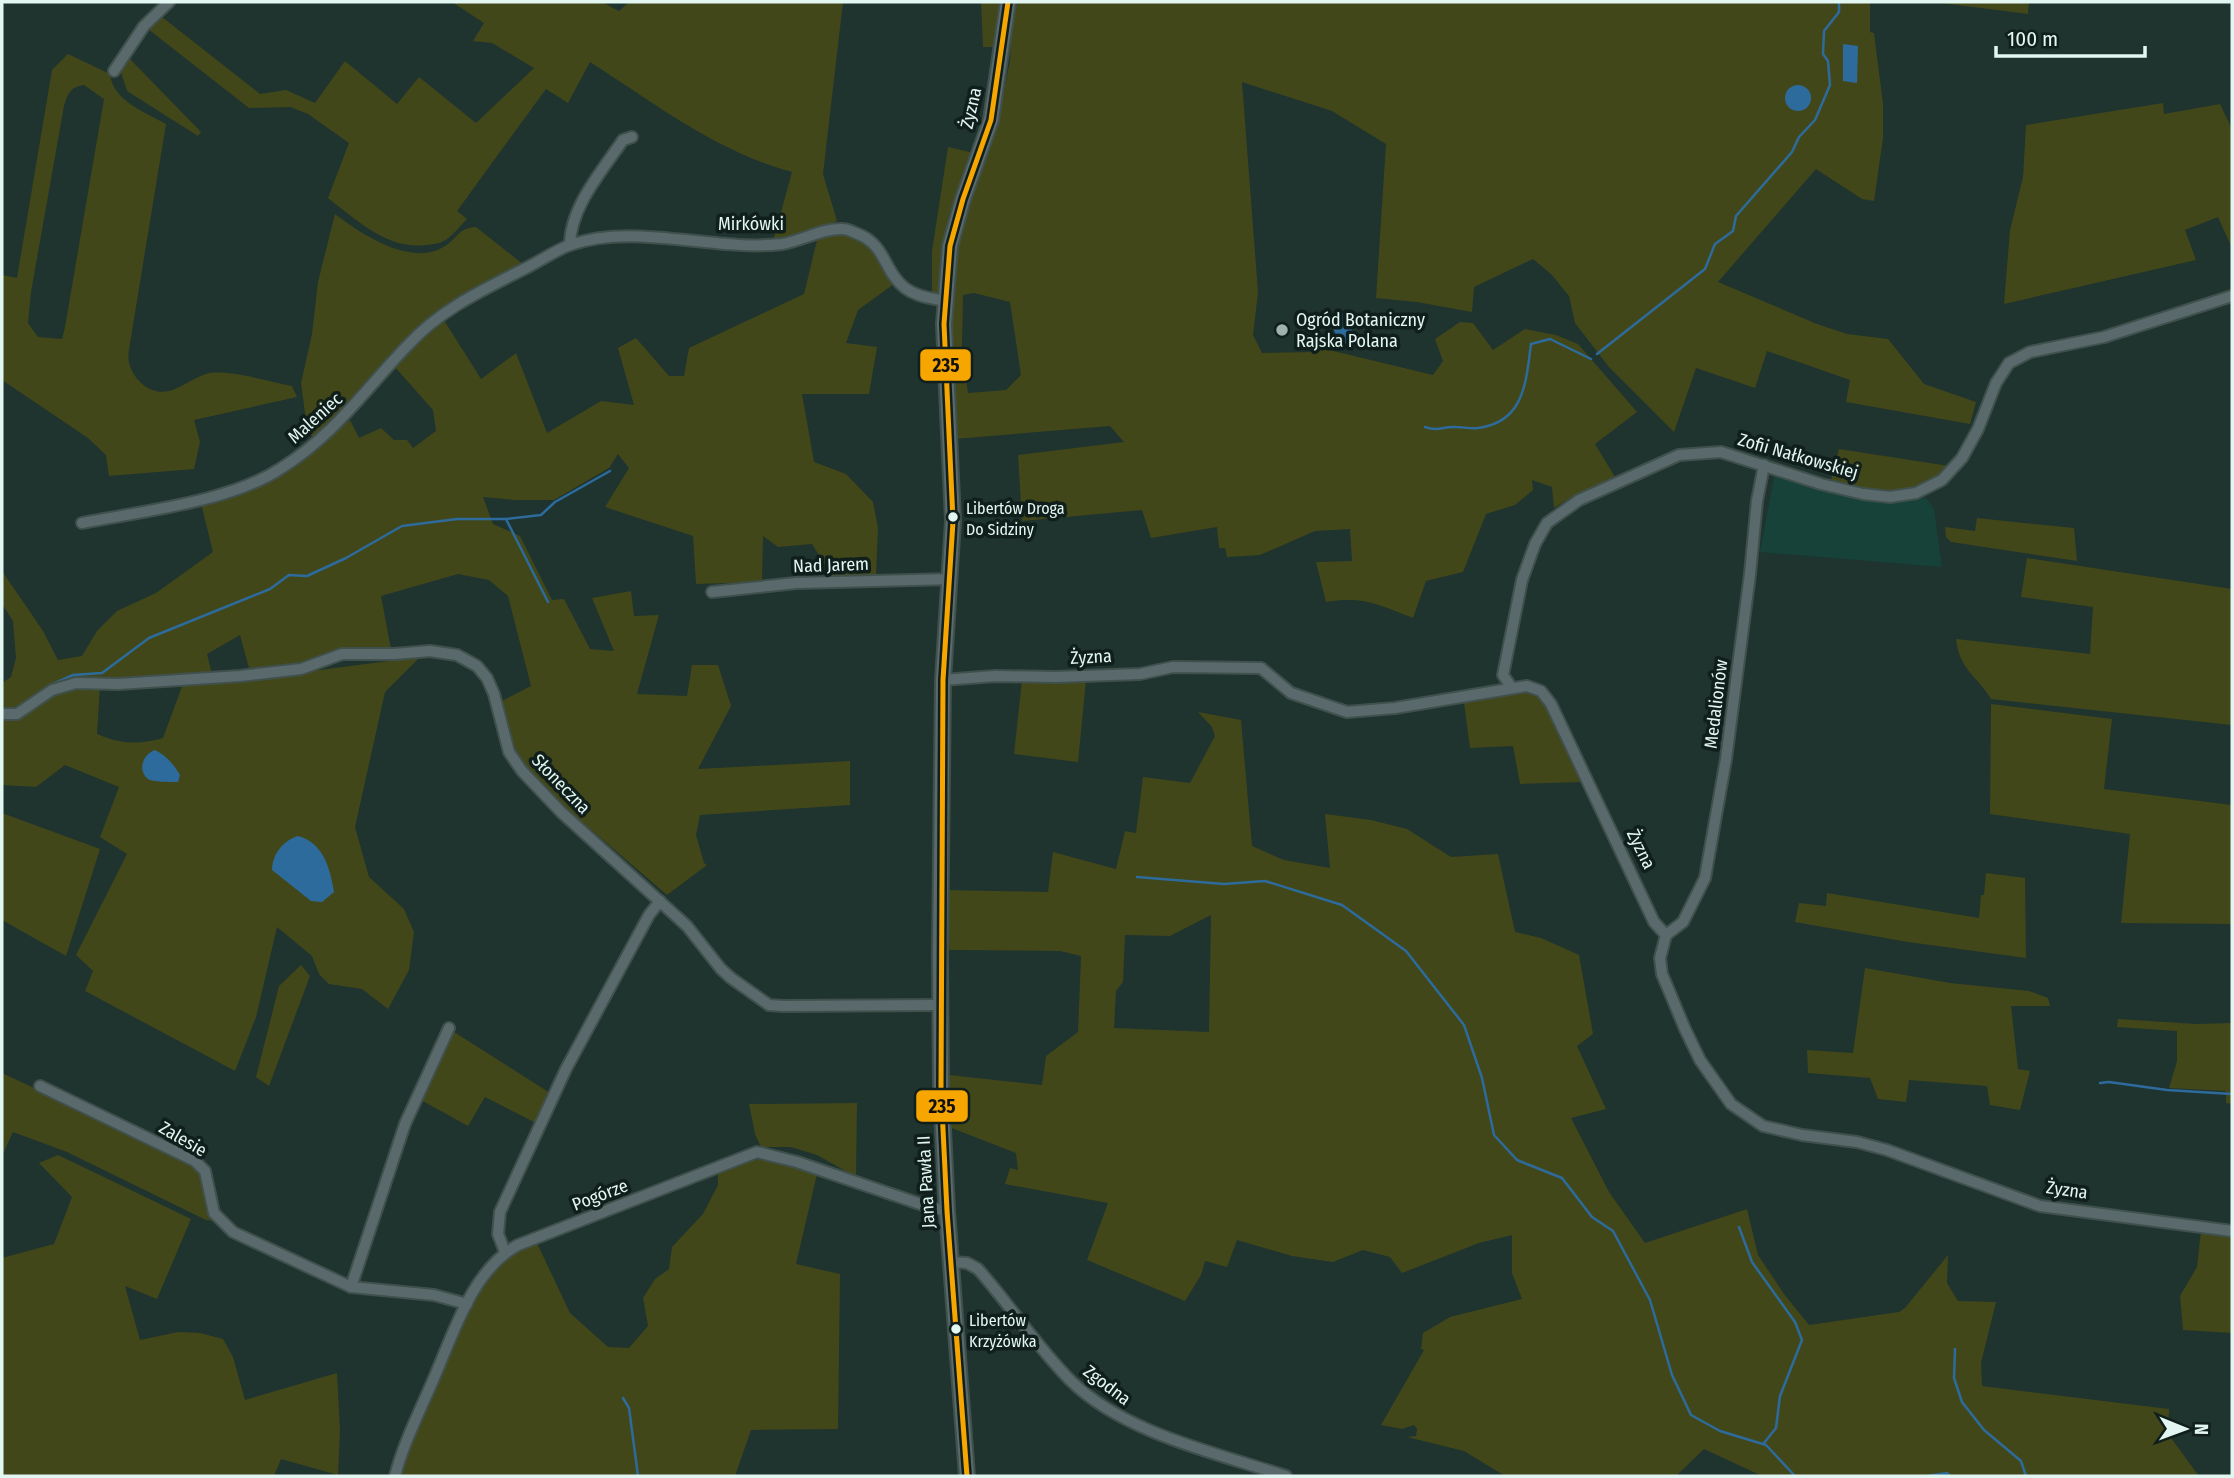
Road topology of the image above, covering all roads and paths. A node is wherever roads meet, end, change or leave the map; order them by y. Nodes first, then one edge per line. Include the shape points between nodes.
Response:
1 (169, 2) edge
2 (1008, 2) edge
3 (114, 71) dead end
4 (632, 138) dead end
5 (570, 245) junction
6 (531, 266) joint
7 (2232, 296) edge
8 (945, 301) junction
9 (1764, 465) junction
10 (82, 523) dead end
11 (951, 579) junction
12 (712, 592) dead end
13 (943, 680) junction
14 (1512, 688) junction
15 (2, 714) edge
16 (941, 844) joint
17 (660, 901) junction
18 (1666, 935) junction
19 (940, 1005) junction
20 (449, 1028) dead end
21 (40, 1086) dead end
22 (947, 1211) junction
23 (2232, 1231) edge
24 (505, 1252) junction
25 (951, 1262) junction
26 (351, 1287) junction
27 (467, 1304) junction
28 (395, 1476) edge
29 (967, 1476) edge
30 (1286, 1476) edge

1 - 3 street via 144,26
2 - 8 street, Żyzna via 991,120 950,246
4 - 5 street via 623,140 593,184 570,229
5 - 6 street, Mirkówki
5 - 8 street, Mirkówki via 617,237 783,244 845,228 870,239 907,289
6 - 10 street, Maleniec via 441,314 331,432 279,470 204,498
7 - 9 street, Zofii Nałkowskiej via 2104,337 2029,352 2009,363 1962,458 1942,480 1916,493 1890,497 1863,494
8 - 11 street, Żyzna
9 - 14 street, Zofii Nałkowskiej via 1721,452 1679,455 1579,500 1547,523 1522,580 1512,624 1503,675
9 - 18 street, Medalionów via 1726,759 1705,877 1683,922
11 - 12 street, Nad Jarem via 796,583
11 - 13 street, Żyzna
13 - 14 street, Żyzna via 1140,674 1173,667 1261,668 1291,693 1347,712
13 - 16 street, Żyzna
14 - 18 street, Żyzna via 1527,686 1541,691 1551,704 1654,922
15 - 17 street, Słoneczna via 17,714 52,690 76,683 240,676 301,669 342,654 449,653 471,662 488,678 509,752 522,771
16 - 19 street, Jana Pawła II
17 - 19 street, Słoneczna via 721,969 769,1005
17 - 24 street via 566,1069 500,1212 498,1234
18 - 23 street, Żyzna via 1660,958 1662,974 1685,1029 1731,1104 1763,1126 1888,1150 2040,1206
19 - 22 street, Jana Pawła II
20 - 26 street via 405,1124
21 - 26 street, Zalesie via 195,1161 205,1171 214,1213 233,1232
22 - 24 street, Pogórze via 757,1152
22 - 25 street, Jana Pawła II
24 - 27 street, Pogórze
25 - 29 street, Jana Pawła II
25 - 30 street, Zgodna via 978,1269 1072,1381 1111,1412 1137,1426
26 - 27 street, Zalesie via 434,1295
27 - 28 street, Pogórze

